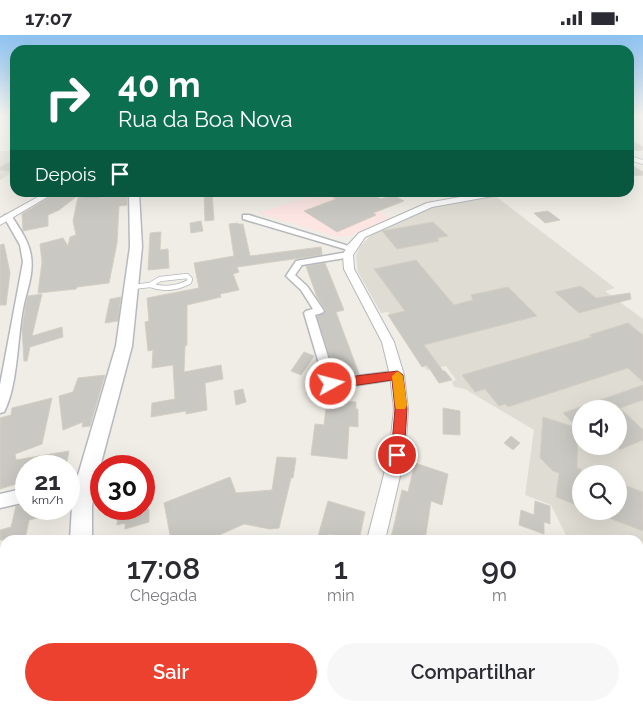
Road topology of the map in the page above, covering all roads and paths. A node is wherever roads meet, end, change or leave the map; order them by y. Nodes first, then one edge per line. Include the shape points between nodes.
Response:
1 (43, 197) edge
2 (134, 197) edge
3 (472, 197) edge
4 (246, 217) dead end
5 (4, 220) edge
6 (350, 252) junction
7 (150, 285) junction
8 (130, 287) junction
9 (398, 375) junction
10 (0, 408) edge
11 (86, 482) junction
12 (80, 483) edge
13 (15, 498) edge
14 (0, 501) edge
15 (81, 535) edge
16 (377, 535) edge

1 - 5 street
2 - 8 main road via 136,247
3 - 6 street via 430,205 362,235
4 - 6 street
5 - 10 street via 21,235 27,257 26,281
6 - 9 street via 350,269 388,342
6 - 9 street via 299,263 290,276 304,288 319,311 309,313 331,384
7 - 7 lane via 158,288 185,285 190,279 187,276 162,279
7 - 8 lane
8 - 11 main road via 124,346
9 - 16 street via 401,409 397,455
11 - 12 street
11 - 15 main road
13 - 14 street

